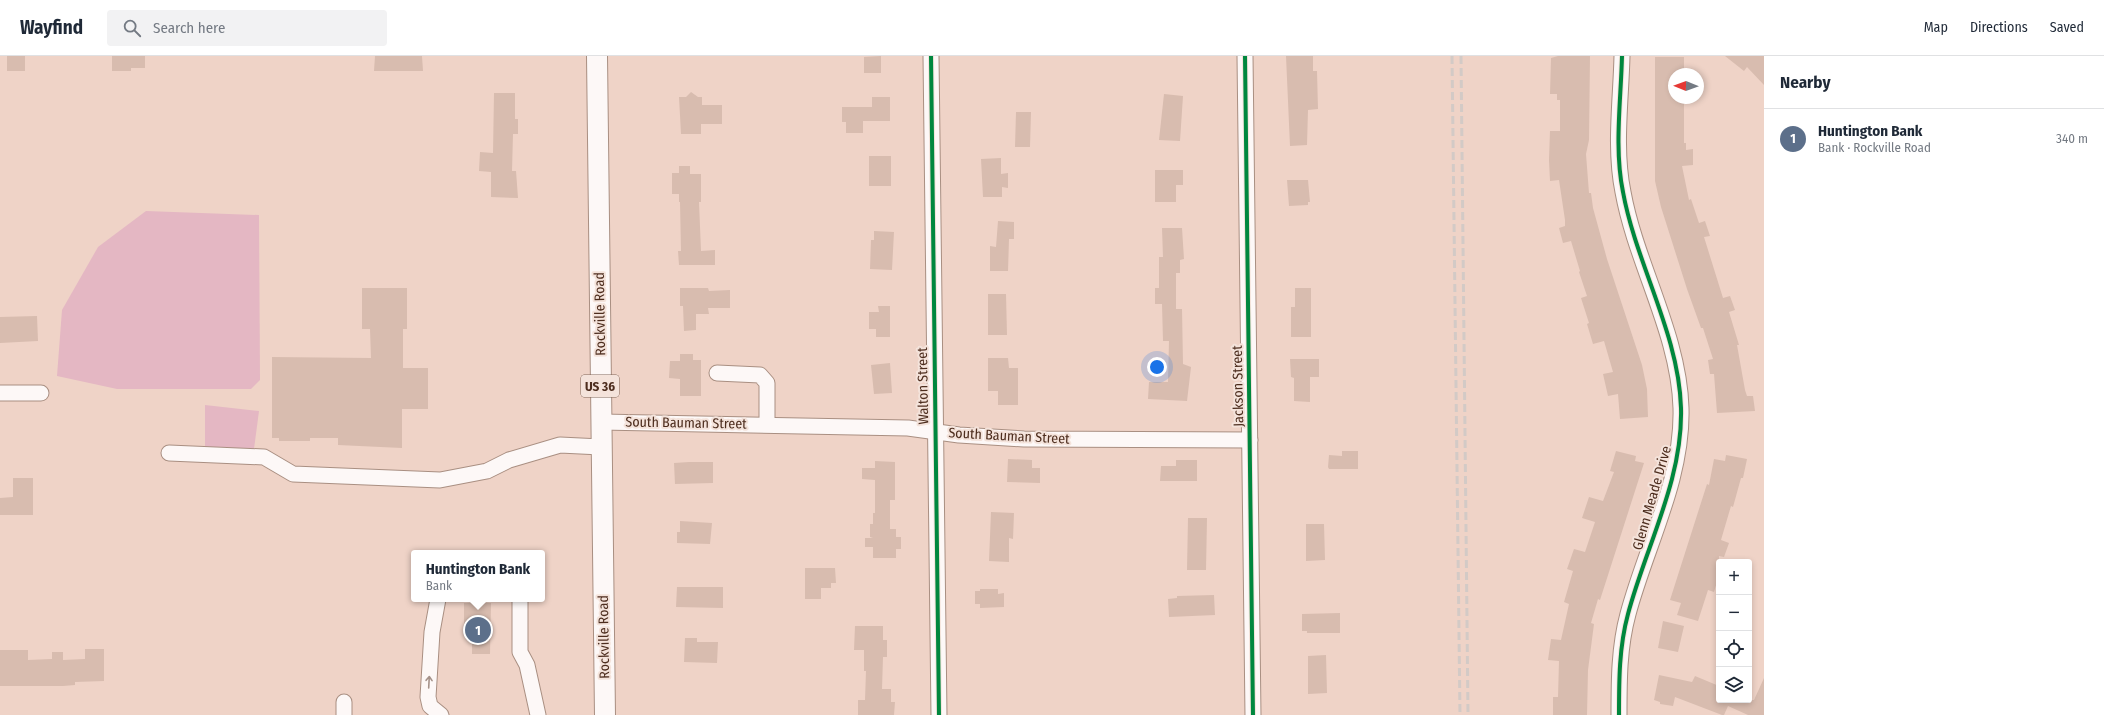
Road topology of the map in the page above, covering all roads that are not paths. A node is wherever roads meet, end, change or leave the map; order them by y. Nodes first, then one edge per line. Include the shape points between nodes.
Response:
1 (597, 56) edge
2 (931, 56) edge
3 (1245, 56) edge
4 (1622, 56) edge
5 (717, 373) dead end
6 (0, 393) edge
7 (41, 393) dead end
8 (601, 422) junction
9 (767, 424) junction
10 (935, 432) junction
11 (1250, 440) junction
12 (601, 447) junction
13 (169, 453) dead end
14 (437, 602) edge
15 (520, 602) edge
16 (441, 715) edge
17 (538, 715) edge
18 (605, 715) edge
19 (939, 715) edge
20 (1254, 715) edge
21 (1619, 715) edge

1 - 8 main road, Rockville Road / US 36
2 - 10 street, Walton Street
3 - 11 street, Jackson Street
4 - 21 street, Glenn Meade Drive via 1619,157 1622,191 1674,356 1681,407 1680,438 1675,468 1626,621 1619,666
5 - 9 street via 760,374 767,383
6 - 7 street
8 - 9 street, South Bauman Street
8 - 12 main road, Rockville Road / US 36
9 - 10 street, South Bauman Street via 908,428
10 - 11 street, South Bauman Street via 1024,438
10 - 19 street, Walton Street
11 - 20 street, Jackson Street
12 - 13 street via 560,445 509,460 487,471 440,480 293,474 264,457
12 - 18 main road, Rockville Road / US 36
16 -> 14 street via 430,706 428,697 432,632
15 - 17 street via 520,652 527,665

